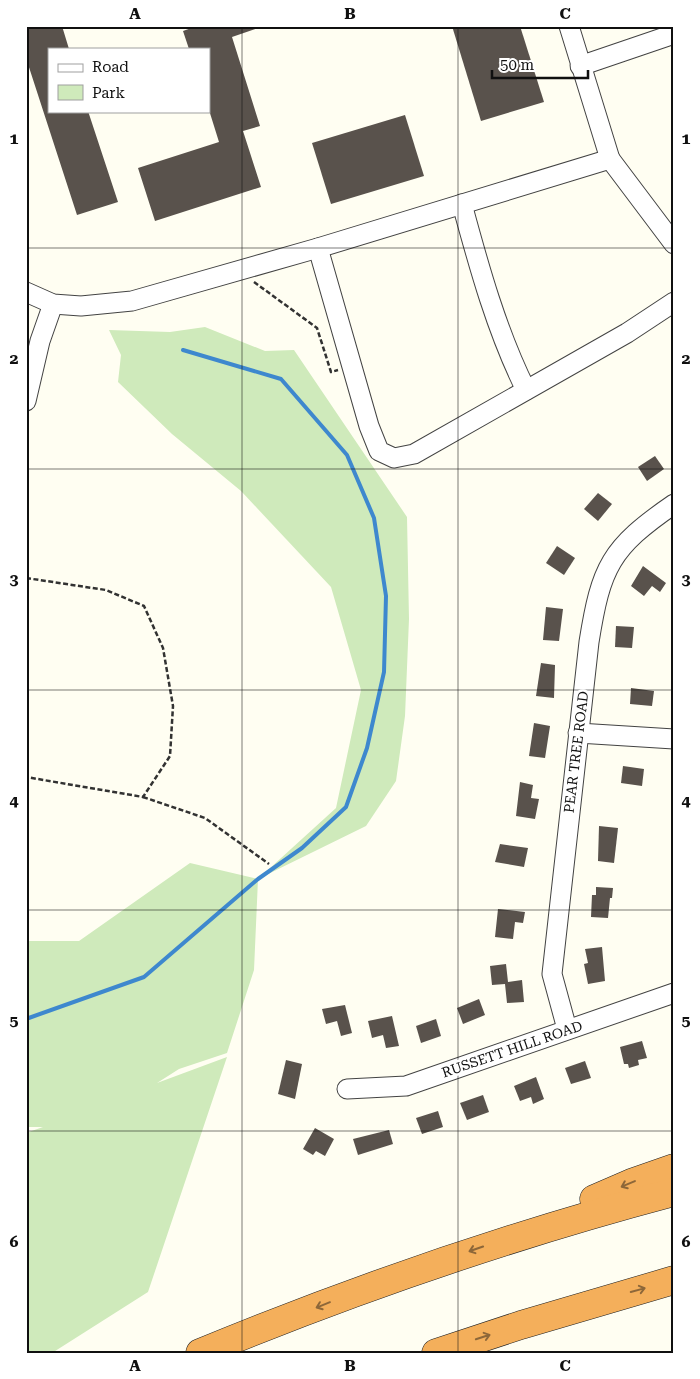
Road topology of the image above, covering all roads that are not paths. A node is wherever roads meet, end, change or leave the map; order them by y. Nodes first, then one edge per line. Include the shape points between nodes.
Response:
1 (569, 26) edge
2 (674, 34) edge
3 (580, 66) junction
4 (610, 159) junction
5 (462, 204) junction
6 (674, 244) edge
7 (318, 248) junction
8 (26, 292) edge
9 (674, 302) edge
10 (53, 304) junction
11 (526, 390) junction
12 (26, 401) edge
13 (674, 504) edge
14 (578, 733) junction
15 (674, 739) edge
16 (674, 994) edge
17 (568, 1029) junction
18 (347, 1088) dead end
19 (674, 1168) edge
20 (674, 1192) edge
21 (510, 1238) junction
22 (674, 1280) edge
23 (200, 1353) edge
24 (436, 1353) edge

1 - 3 street
2 - 3 street
3 - 4 street
4 - 5 street
4 - 6 street
5 - 7 street
5 - 11 street via 510,358
7 - 10 street via 132,301 81,306
7 - 11 street via 379,451 394,458 414,454
8 - 10 street
9 - 11 street via 627,333
10 - 12 street via 40,341
13 - 14 street, PEAR TREE ROAD via 635,533 618,550 604,572 592,623
14 - 15 street
14 - 17 street, PEAR TREE ROAD via 552,974
16 - 17 street, RUSSETT HILL ROAD
17 - 18 street, RUSSETT HILL ROAD via 406,1086
19 -> 21 highway via 631,1183
20 - 21 highway
21 -> 23 highway via 378,1283
24 -> 22 highway

